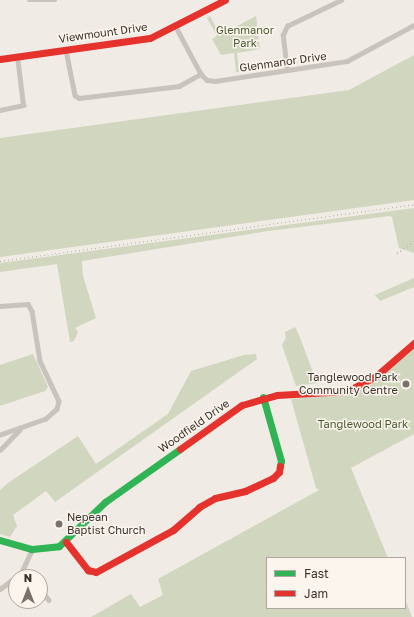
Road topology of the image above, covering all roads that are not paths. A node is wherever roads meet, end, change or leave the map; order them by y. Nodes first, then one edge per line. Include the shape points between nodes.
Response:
1 (29, 0) edge
2 (55, 0) edge
3 (225, 0) edge
4 (341, 0) edge
5 (414, 25) edge
6 (176, 27) junction
7 (66, 50) junction
8 (17, 56) junction
9 (0, 59) edge
10 (287, 70) junction
11 (201, 74) junction
12 (0, 110) edge
13 (0, 306) edge
14 (414, 343) edge
15 (263, 397) junction
16 (20, 428) junction
17 (0, 434) edge
18 (0, 450) edge
19 (0, 540) edge
20 (66, 542) junction
21 (32, 549) junction
22 (23, 569) edge

1 - 2 street
3 - 6 street, Viewmount Drive
4 - 10 street via 286,26 283,35
5 - 10 street, Glenmanor Drive via 347,61
6 - 7 street, Viewmount Drive via 147,39
6 - 11 street
7 - 8 street, Viewmount Drive
7 - 11 street via 75,95 79,98 178,86
8 - 9 street, Viewmount Drive
8 - 12 street via 23,105
10 - 11 street, Glenmanor Drive via 215,81 207,80
13 - 16 street via 28,304 32,311 40,362 59,401 53,415
14 - 15 street, Woodfield Drive via 376,377 347,391
15 - 20 street, Woodfield Drive via 242,405 105,502
15 - 20 street via 281,461 279,472 274,478 245,491 215,498 199,507 173,530 96,572 88,570
16 - 17 street
16 - 18 street
19 - 21 street, Woodfield Drive
20 - 21 street, Woodfield Drive via 51,549
21 - 22 street

